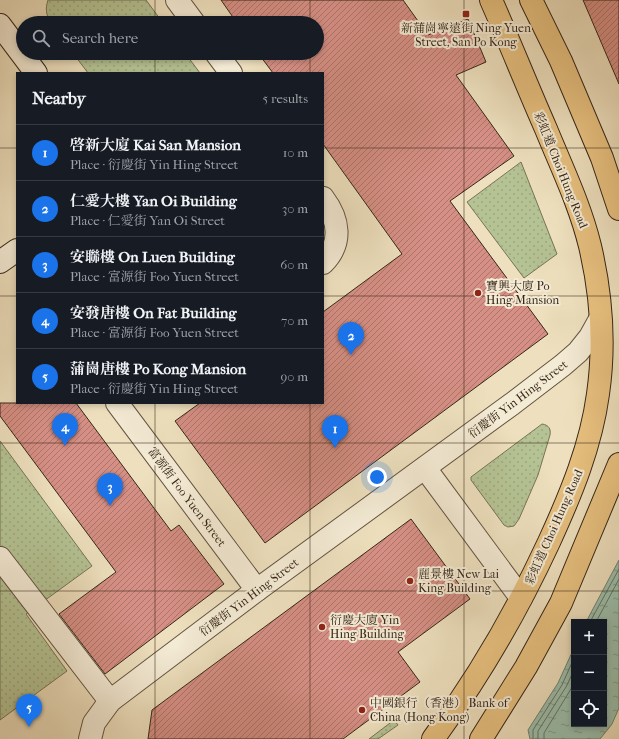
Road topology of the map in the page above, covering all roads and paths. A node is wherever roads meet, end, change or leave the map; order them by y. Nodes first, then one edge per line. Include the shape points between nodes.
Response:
1 (177, 0) edge
2 (491, 0) edge
3 (531, 0) edge
4 (189, 16) edge
5 (0, 25) edge
6 (16, 46) edge
7 (26, 60) edge
8 (221, 60) edge
9 (35, 72) edge
10 (230, 72) edge
11 (324, 200) edge
12 (619, 209) edge
13 (16, 251) edge
14 (0, 262) edge
15 (324, 262) edge
16 (600, 319) junction
17 (127, 407) edge
18 (619, 464) edge
19 (425, 468) junction
20 (0, 558) edge
21 (257, 590) junction
22 (521, 598) junction
23 (110, 701) junction
24 (90, 739) edge
25 (433, 739) edge
26 (481, 739) edge

1 - 4 street
2 - 16 main road, 彩虹道 Choi Hung Road via 580,211 590,246
3 - 12 main road via 561,61 596,144
5 - 6 street
7 - 9 street
8 - 10 street
11 - 15 street via 336,222 335,242 331,254
13 - 14 street
16 - 19 street, 衍慶街 Yin Hing Street via 578,352 563,365
16 - 22 main road, 彩虹道 Choi Hung Road via 599,392 593,426 561,517
17 - 21 street, 富源街 Foo Yuen Street
18 - 26 main road via 561,603 526,667
19 - 21 street, 衍慶街 Yin Hing Street
19 - 22 street
20 - 23 street
21 - 23 street, 衍慶街 Yin Hing Street
22 - 25 main road, 彩虹道 Choi Hung Road via 483,666
23 - 24 street, 衍慶街 Yin Hing Street via 94,723

